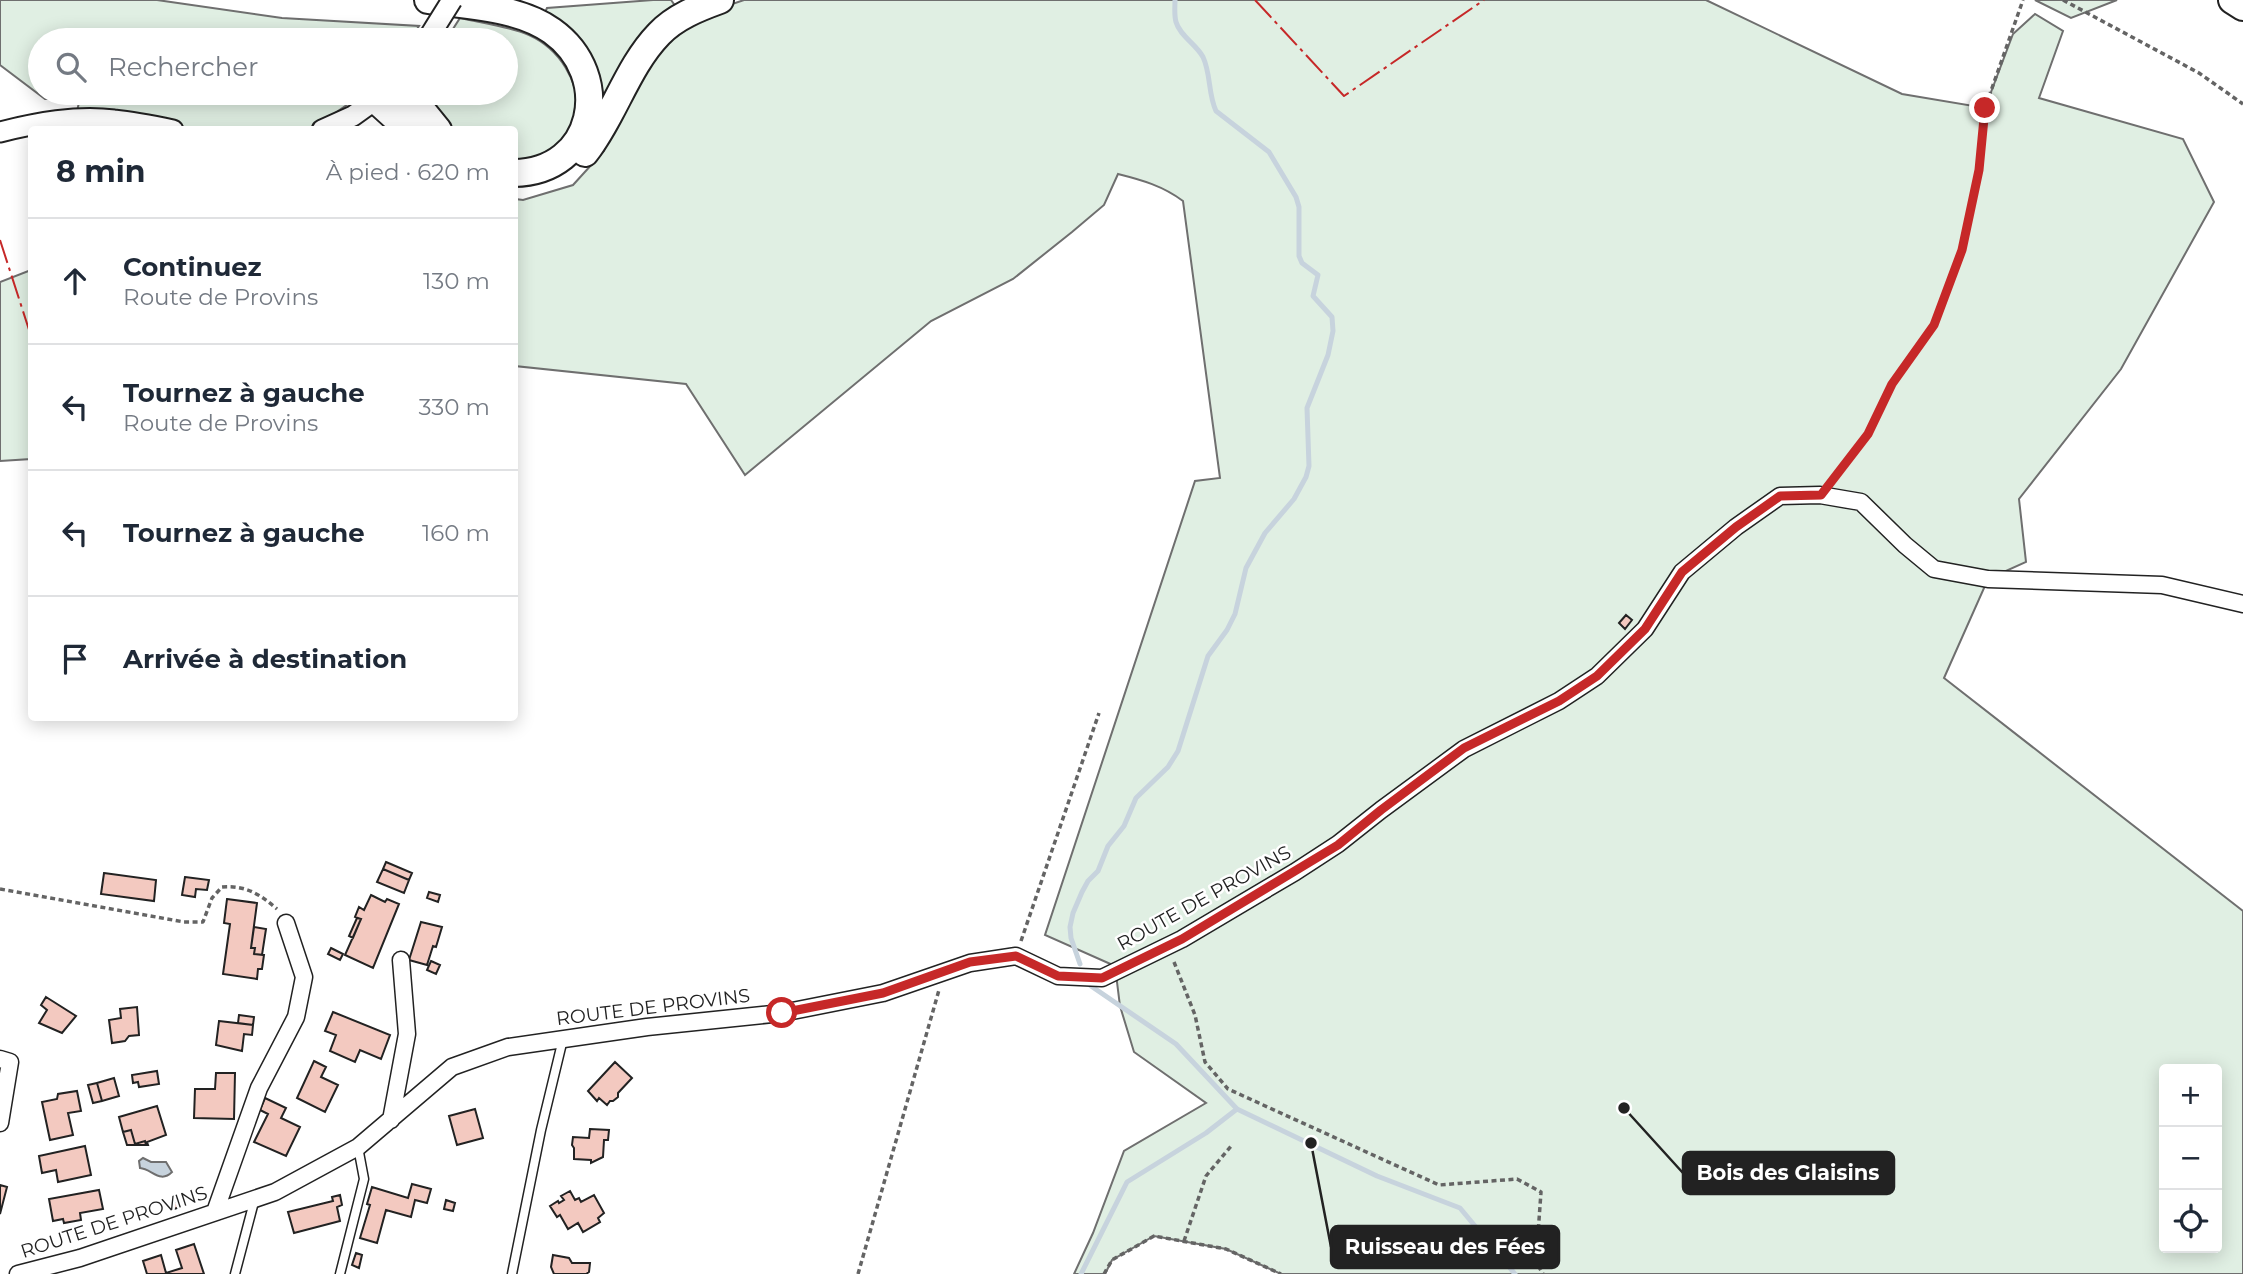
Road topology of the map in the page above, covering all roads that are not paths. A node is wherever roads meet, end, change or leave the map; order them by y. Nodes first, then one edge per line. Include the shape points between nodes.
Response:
1 (428, 0) edge
2 (452, 0) edge
3 (720, 0) edge
4 (2232, 0) edge
5 (2243, 7) edge
6 (434, 28) edge
7 (369, 105) edge
8 (388, 105) edge
9 (418, 105) edge
10 (32, 126) edge
11 (151, 126) edge
12 (331, 126) edge
13 (406, 126) edge
14 (435, 126) edge
15 (28, 127) edge
16 (0, 132) edge
17 (518, 173) edge
18 (518, 188) edge
19 (2243, 604) edge
20 (286, 923) road end
21 (401, 960) dead end
22 (563, 1039) junction
23 (0, 1059) edge
24 (391, 1120) junction
25 (0, 1123) edge
26 (358, 1147) junction
27 (255, 1198) junction
28 (215, 1212) junction
29 (78, 1266) edge
30 (18, 1274) edge
31 (235, 1274) edge
32 (340, 1274) edge
33 (512, 1274) edge

1 - 17 highway via 493,9 541,24 560,37 580,61 590,97 580,136 548,166
2 - 6 street, bridge
3 - 18 highway via 680,17 659,33 595,140 574,164 549,182
4 - 5 highway
7 - 12 street
8 - 13 highway
9 - 14 highway
10 - 11 street via 89,119
15 - 16 street
19 - 22 street, ROUTE DE PROVINS via 2162,584 1988,579 1934,569 1860,502 1821,495 1780,496 1682,572 1645,629 1597,676 1559,701 1464,748 1338,845 1283,879 1167,947 1102,978 1058,976 1016,956 970,962 883,993 782,1013
20 - 28 street via 304,977 296,1017 259,1088
21 - 24 street via 407,1034
22 - 24 street, ROUTE DE PROVINS via 508,1047 452,1067
22 - 33 lane
23 - 25 street via 10,1062
24 - 26 street, ROUTE DE PROVINS
26 - 27 street, ROUTE DE PROVINS
26 - 32 lane via 364,1179
27 - 28 street, ROUTE DE PROVINS
27 - 31 lane
28 - 29 street, ROUTE DE PROVINS
29 - 30 street, ROUTE DE PROVINS

